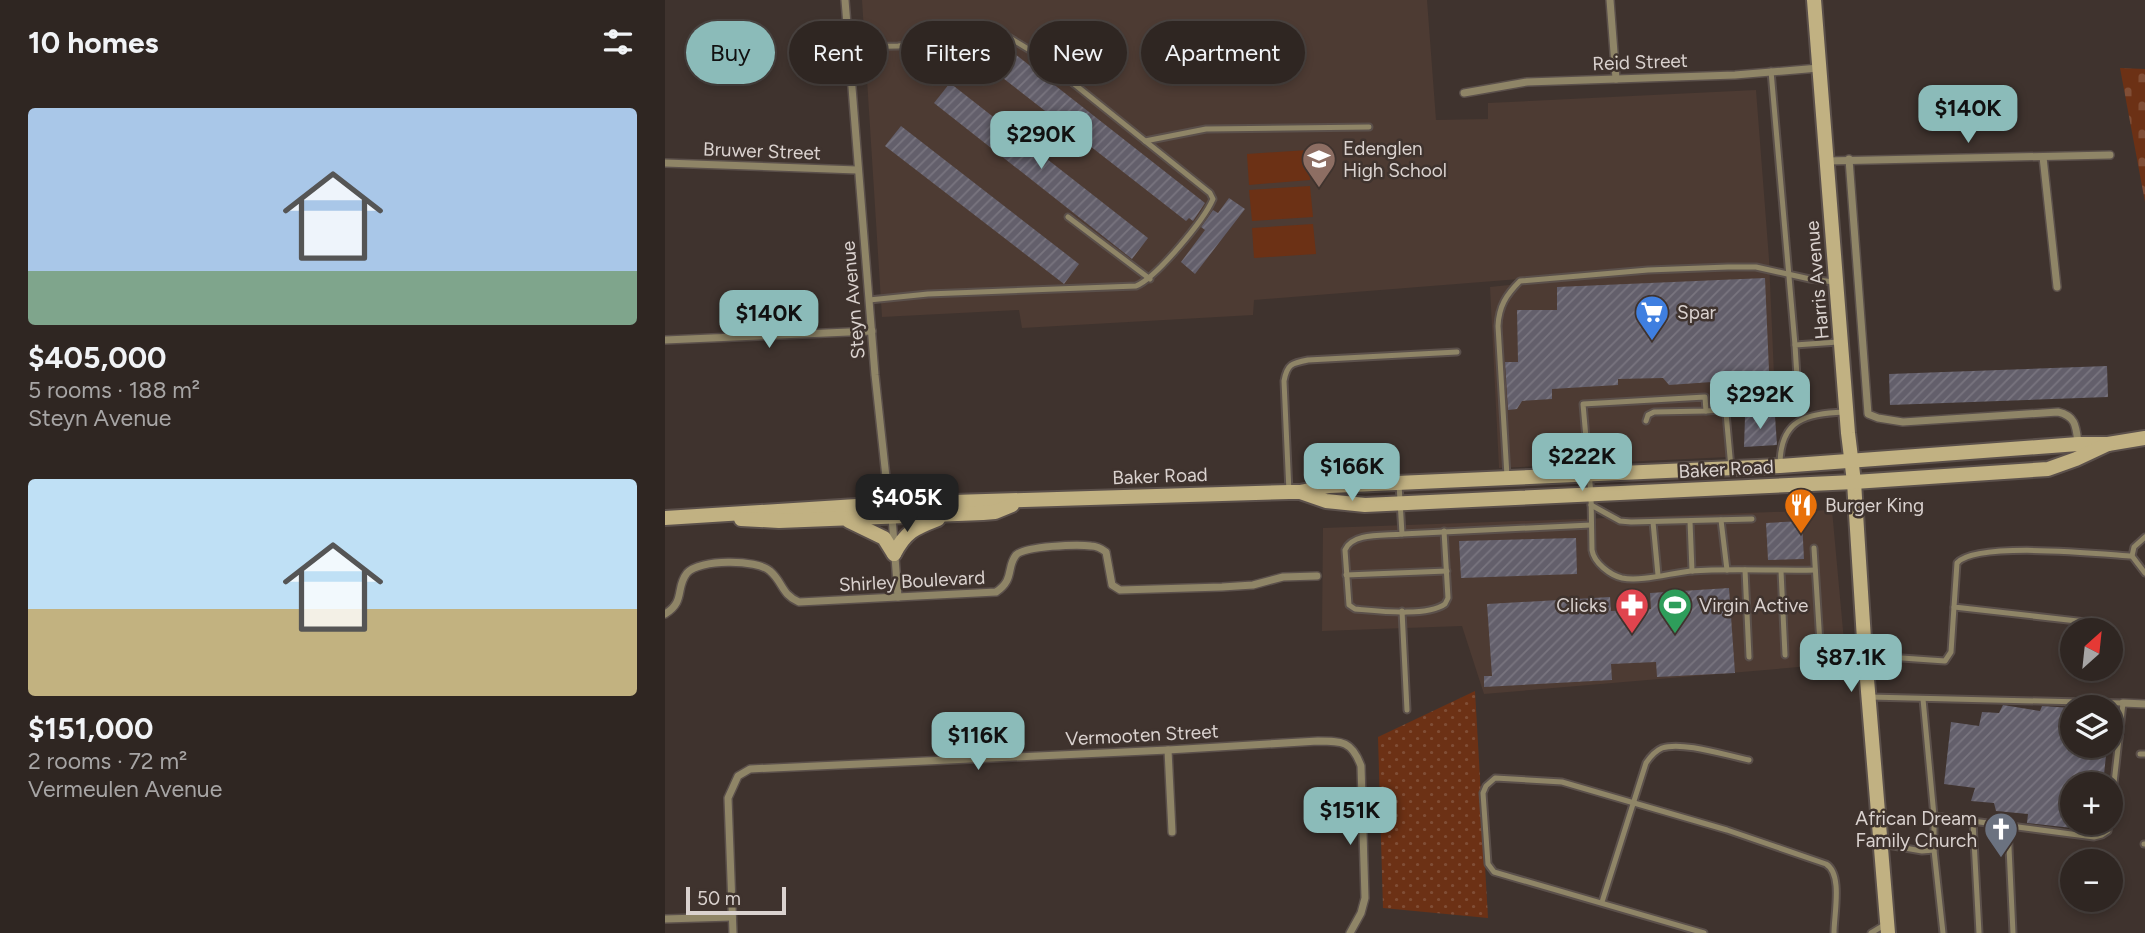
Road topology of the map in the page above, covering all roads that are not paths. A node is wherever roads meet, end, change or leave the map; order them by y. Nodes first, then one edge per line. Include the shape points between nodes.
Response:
1 (845, 0) edge
2 (1610, 0) edge
3 (1814, 0) edge
4 (847, 21) edge
5 (887, 46) edge
6 (1819, 68) junction
7 (1771, 71) junction
8 (1616, 79) junction
9 (851, 84) edge
10 (1464, 93) dead end
11 (1369, 127) dead end
12 (1145, 141) junction
13 (2110, 155) dead end
14 (2043, 158) junction
15 (1849, 159) junction
16 (1826, 161) junction
17 (665, 163) edge
18 (857, 170) junction
19 (1068, 217) dead end
20 (1789, 275) junction
21 (1150, 279) junction
22 (1836, 282) junction
23 (2057, 287) dead end
24 (869, 300) junction
25 (872, 331) junction
26 (665, 340) edge
27 (1841, 342) junction
28 (1795, 345) junction
29 (1457, 352) dead end
30 (1797, 377) dead end
31 (1706, 411) junction
32 (1846, 412) junction
33 (1646, 421) dead end
34 (2145, 438) edge
35 (2078, 444) junction
36 (2108, 444) junction
37 (1852, 462) junction
38 (1780, 466) junction
39 (1731, 469) junction
40 (1589, 475) junction
41 (1507, 479) junction
42 (1854, 482) junction
43 (1399, 484) junction
44 (1294, 492) junction
45 (1591, 500) junction
46 (1021, 501) junction
47 (1401, 504) junction
48 (890, 510) junction
49 (952, 514) junction
50 (708, 516) junction
51 (665, 518) edge
52 (843, 519) junction
53 (1752, 519) dead end
54 (1721, 520) junction
55 (1690, 521) junction
56 (1653, 522) junction
57 (1591, 525) junction
58 (1444, 531) junction
59 (1402, 534) junction
60 (2145, 537) edge
61 (1814, 548) dead end
62 (894, 554) junction
63 (2132, 556) junction
64 (1727, 570) junction
65 (1745, 570) junction
66 (1815, 570) junction
67 (1447, 571) junction
68 (1692, 571) junction
69 (1781, 571) junction
70 (2145, 573) edge
71 (1346, 575) junction
72 (1658, 575) junction
73 (1317, 576) dead end
74 (898, 597) junction
75 (1954, 607) junction
76 (1402, 611) junction
77 (665, 614) edge
78 (2060, 619) edge
79 (1786, 654) dead end
80 (1865, 655) junction
81 (1749, 657) dead end
82 (1869, 697) junction
83 (1923, 699) junction
84 (2060, 701) edge
85 (2123, 703) edge
86 (2145, 704) edge
87 (1408, 710) dead end
88 (1168, 750) junction
89 (1749, 760) dead end
90 (1633, 802) junction
91 (1934, 816) junction
92 (1973, 822) junction
93 (2008, 826) junction
94 (1172, 832) dead end
95 (2060, 832) edge
96 (2081, 835) edge
97 (2101, 835) edge
98 (1880, 844) junction
99 (1934, 850) junction
100 (1602, 902) junction
101 (732, 917) junction
102 (665, 919) edge
103 (1887, 928) edge
104 (733, 933) edge
105 (1350, 933) edge
106 (1704, 933) edge
107 (1834, 933) edge
108 (1871, 933) edge
109 (1943, 933) edge
110 (1979, 933) edge
111 (2013, 933) edge

1 - 4 street, Steyn Avenue
2 - 8 street
3 - 6 main road, Harris Avenue
5 - 12 lane via 1005,35 1038,55
6 - 7 street, Reid Street
6 - 16 main road, Harris Avenue
7 - 8 street, Reid Street
7 - 20 lane
8 - 10 street, Reid Street via 1527,82
9 - 18 street, Steyn Avenue
11 - 12 lane via 1206,129
12 - 21 lane via 1213,199 1199,223
13 - 14 street
14 - 15 street
14 - 23 street
15 - 16 street
15 - 35 street via 1868,414 1903,422 2058,412 2072,418
16 - 22 main road, Harris Avenue
17 - 18 street, Bruwer Street
18 - 24 street, Steyn Avenue
19 - 21 lane
20 - 22 lane
20 - 28 lane
20 - 41 lane via 1756,267 1728,267 1520,281 1502,303 1498,326
21 - 24 lane via 1128,288
22 - 27 main road, Harris Avenue
24 - 25 street, Steyn Avenue
25 - 26 street
25 - 48 street, Steyn Avenue
27 - 28 lane
27 - 32 main road, Harris Avenue
28 - 30 lane
29 - 44 lane via 1308,360 1289,366 1284,381
31 - 33 lane via 1654,412
31 - 39 lane via 1726,413
31 - 40 lane via 1705,397 1583,404
32 - 37 main road, Harris Avenue
32 - 38 lane via 1808,415 1800,420 1782,441
34 - 36 main road, Baker Road
35 - 36 main road, Baker Road
35 - 37 main road, Baker Road
36 - 42 main road, Baker Road via 2048,469
37 - 38 main road, Baker Road
37 - 42 main road, Harris Avenue
38 - 39 main road, Baker Road
39 - 40 main road, Baker Road
40 - 41 main road, Baker Road
40 - 45 lane
41 - 43 main road, Baker Road
42 - 45 main road, Baker Road
42 - 80 main road, Harris Avenue
43 - 44 main road, Baker Road
43 - 47 lane
44 - 46 main road, Baker Road
44 - 47 main road, Baker Road via 1326,502
45 - 47 main road, Baker Road
45 - 56 lane via 1620,521
45 - 57 lane
46 - 48 main road, Baker Road
46 - 49 main road, Baker Road via 995,512
47 - 59 lane
48 - 49 main road, Baker Road
48 - 50 main road, Baker Road
48 - 52 main road, Baker Road
48 - 62 street, Steyn Avenue
49 - 62 main road via 915,528
50 - 51 main road, Baker Road
50 - 52 main road, Baker Road via 762,521
52 - 62 main road via 884,538
53 - 54 lane
54 - 55 lane
54 - 64 lane
55 - 56 lane
55 - 68 lane
56 - 72 lane
57 - 58 lane
57 - 72 lane via 1593,555 1607,570 1623,579
58 - 59 lane
58 - 67 lane
59 - 71 lane via 1350,541 1345,550
60 - 63 lane
61 - 66 lane
62 - 74 street, Steyn Avenue
63 - 70 lane
63 - 75 lane via 2000,551 1966,557 1957,565
64 - 65 lane
64 - 68 lane
65 - 69 lane
65 - 81 lane
66 - 69 lane
66 - 80 lane via 1820,645 1834,654
67 - 71 lane
67 - 76 lane via 1445,604 1433,610
68 - 72 lane
69 - 79 lane
71 - 76 lane via 1352,608
73 - 74 street, Shirley Boulevard via 1231,586 1120,590 1112,585 1106,552 1101,548 1056,547 1019,552 1010,577 996,592
74 - 77 street, Shirley Boulevard via 799,602 752,562 697,565 688,571 677,603
75 - 78 lane
75 - 80 lane via 1951,652 1945,661
76 - 87 lane
80 - 82 main road, Harris Avenue
82 - 83 lane
82 - 98 main road, Harris Avenue
83 - 84 lane
83 - 91 lane
85 - 86 street
88 - 94 street
88 - 101 street, Vermooten Street via 750,769 738,776 728,798
88 - 105 street, Vermooten Street via 1336,741 1353,748 1361,765 1365,898
89 - 90 lane via 1696,749 1661,748 1646,763
90 - 100 lane
90 - 100 lane via 1562,782 1495,778 1484,789 1492,871
90 - 107 lane via 1829,865 1837,879
91 - 92 lane
91 - 99 lane
92 - 93 lane
92 - 110 lane
93 - 95 lane
93 - 111 lane
96 - 97 lane
98 - 99 lane
98 - 103 main road, Harris Avenue
99 - 109 lane
100 - 106 lane
101 - 102 street
101 - 104 street, Vermooten Street
103 - 108 lane

